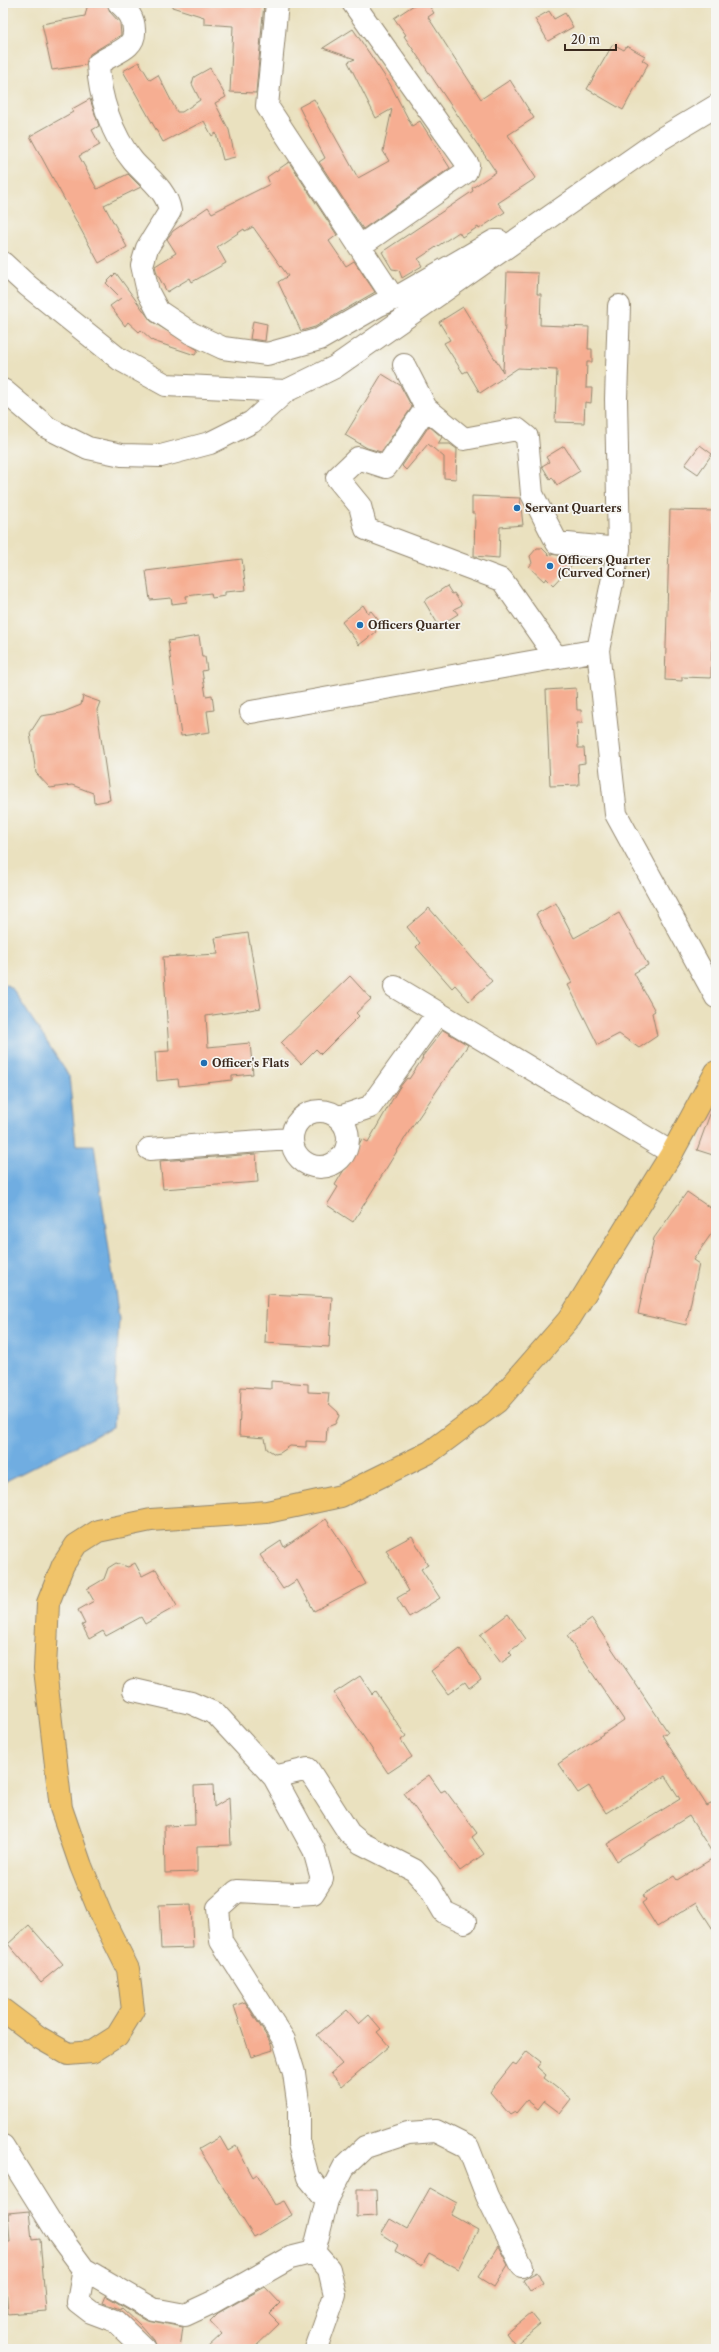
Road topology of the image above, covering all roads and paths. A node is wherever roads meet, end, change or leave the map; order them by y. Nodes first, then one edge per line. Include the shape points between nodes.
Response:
1 (120, 3) edge
2 (277, 3) edge
3 (354, 3) edge
4 (716, 106) edge
5 (518, 240) junction
6 (360, 246) junction
7 (3, 263) edge
8 (394, 299) junction
9 (619, 306) dead end
10 (404, 365) dead end
11 (3, 390) edge
12 (286, 391) junction
13 (426, 408) junction
14 (619, 549) junction
15 (598, 650) junction
16 (556, 656) junction
17 (251, 712) dead end
18 (395, 987) dead end
19 (716, 998) edge
20 (437, 1014) junction
21 (716, 1072) edge
22 (340, 1117) junction
23 (290, 1139) junction
24 (149, 1149) dead end
25 (672, 1153) junction
26 (134, 1690) dead end
27 (274, 1777) junction
28 (465, 1922) dead end
29 (3, 2010) edge
30 (3, 2146) edge
31 (327, 2200) junction
32 (314, 2252) junction
33 (522, 2266) dead end
34 (84, 2269) junction
35 (144, 2349) edge
36 (316, 2349) edge

1 - 8 street via 129,12 135,36 132,43 98,64 99,82 118,137 132,159 169,200 170,211 147,248 142,265 148,292 158,311 191,333 223,348 267,354 320,339
2 - 6 street via 267,106
3 - 6 street via 468,165 466,172
4 - 5 street via 661,139
5 - 8 street via 494,241
5 - 12 street via 335,367
6 - 8 street
7 - 12 street via 120,359 166,385
9 - 14 street via 616,399
10 - 13 street
11 - 12 street via 48,428 88,448 122,455 161,456 210,443 252,422
13 - 14 street via 464,439 517,429 527,437 532,494 557,543
13 - 16 street via 386,467 358,458 337,478 360,506 366,529 502,580
14 - 15 street
15 - 16 street
15 - 19 street via 616,814
16 - 17 street
18 - 20 street
20 - 22 street via 370,1107
20 - 25 street
21 - 25 main road
22 - 23 street via 319,1109 298,1118
22 - 23 street via 350,1138 342,1159 321,1168 300,1160
23 - 24 street
25 - 29 main road via 570,1318 497,1402 430,1452 341,1496 266,1512 150,1520 98,1531 76,1545 62,1565 48,1603 45,1669 52,1738 61,1808 86,1880 128,1969 133,2010 117,2036 92,2052 68,2054 40,2038
26 - 27 street via 191,1703 216,1714
27 - 28 street via 308,1769 349,1833 361,1843 414,1870 428,1885 444,1912
27 - 31 street via 314,1850 322,1879 313,1893 237,1891 218,1908 221,1941 284,2040 294,2073 299,2109 299,2144 308,2178
30 - 34 street via 58,2234
31 - 32 street
31 - 33 street via 344,2167 365,2147 408,2134 436,2131 468,2147 487,2196
32 - 34 street via 290,2258 214,2302 184,2314 153,2309
32 - 36 street via 329,2269 335,2295
34 - 35 street via 78,2302 91,2312 115,2321

